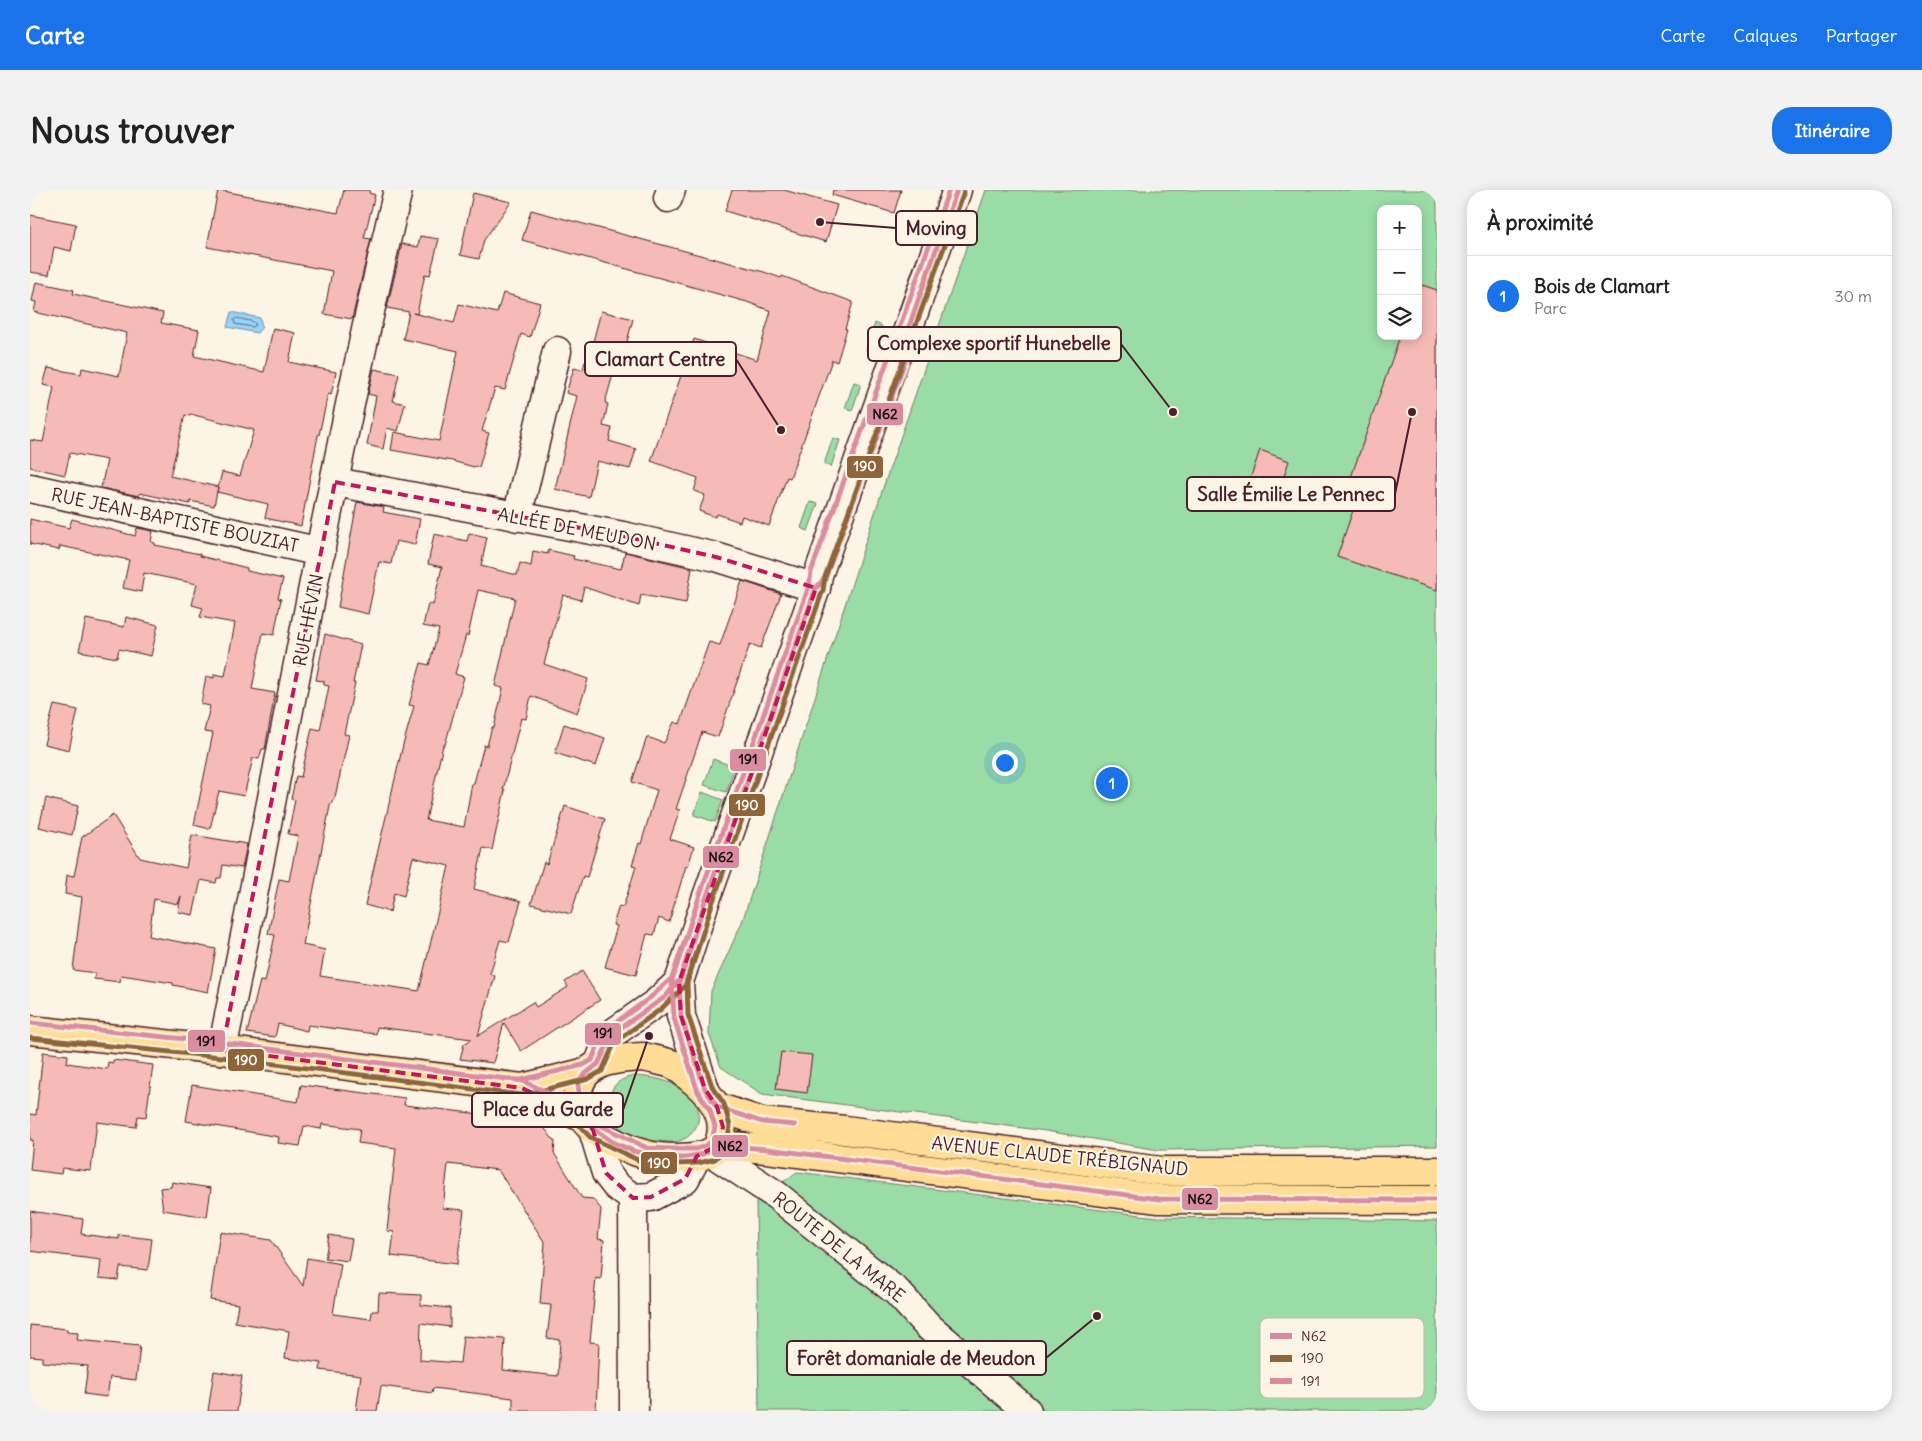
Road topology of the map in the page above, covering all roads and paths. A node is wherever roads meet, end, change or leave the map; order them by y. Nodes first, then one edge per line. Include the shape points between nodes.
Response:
1 (398, 190) edge
2 (957, 190) edge
3 (557, 351) dead end
4 (335, 482) junction
5 (30, 488) edge
6 (517, 517) junction
7 (321, 552) junction
8 (816, 588) junction
9 (679, 982) junction
10 (30, 1030) edge
11 (222, 1050) junction
12 (592, 1069) junction
13 (522, 1088) junction
14 (711, 1098) junction
15 (588, 1124) junction
16 (709, 1151) junction
17 (1437, 1171) edge
18 (633, 1198) junction
19 (1437, 1200) edge
20 (634, 1411) edge
21 (1027, 1411) edge

1 - 4 street, RUE HÉVIN
2 - 8 street
3 - 6 street
4 - 6 street, ALLÉE DE MEUDON
4 - 7 street, RUE HÉVIN
5 - 7 street, RUE JEAN-BAPTISTE BOUZIAT
6 - 8 street, ALLÉE DE MEUDON via 716,557
7 - 11 street, RUE HÉVIN
8 - 9 street
9 - 12 street via 616,1031
9 - 14 street via 681,1016
10 - 11 main road
11 - 13 main road
12 - 13 main road
12 - 14 main road via 618,1058 644,1057 674,1065
12 - 15 main road via 579,1081 577,1094 578,1106
13 - 15 main road
14 - 16 main road via 723,1127
14 - 17 main road, AVENUE CLAUDE TRÉBIGNAUD via 762,1122 1162,1171
15 - 16 main road via 645,1155 676,1158
15 - 18 street via 606,1173 616,1186
16 - 18 street via 685,1179 651,1197
16 - 19 main road, AVENUE CLAUDE TRÉBIGNAUD via 767,1149 1159,1199
16 - 21 street, ROUTE DE LA MARE via 776,1195 897,1292 928,1326
18 - 20 street

